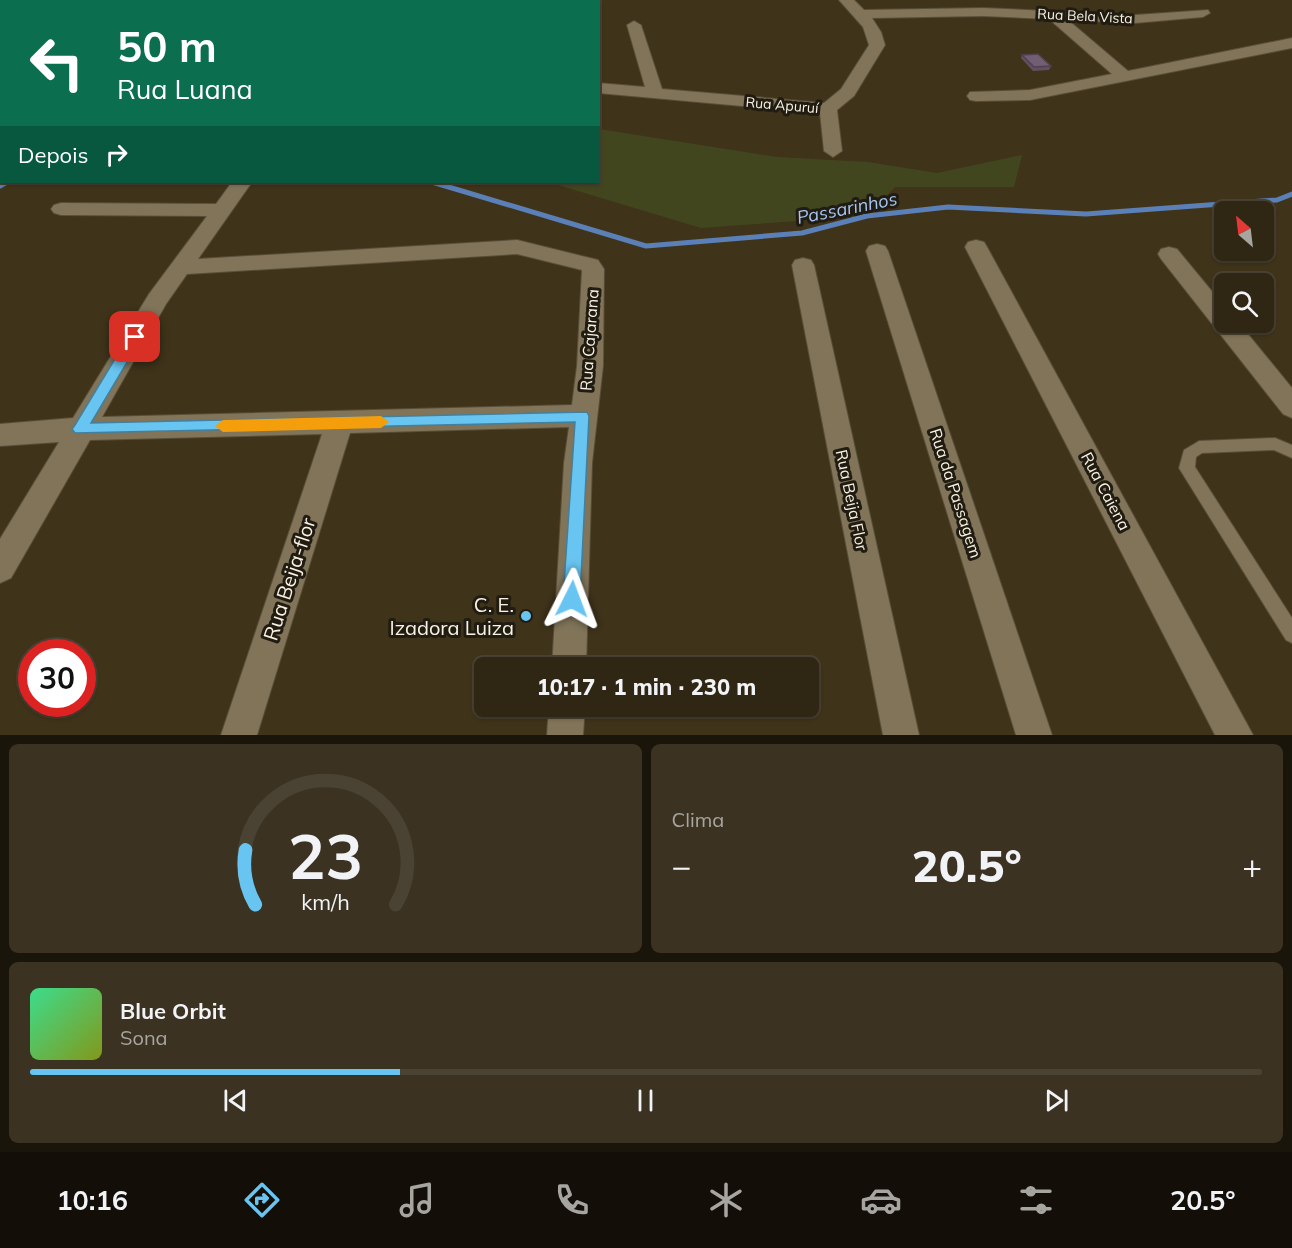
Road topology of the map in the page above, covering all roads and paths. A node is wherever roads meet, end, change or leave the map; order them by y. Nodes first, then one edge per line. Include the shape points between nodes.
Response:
1 (846, 0) edge
2 (1055, 7) edge
3 (1203, 13) dead end
4 (859, 14) junction
5 (634, 25) dead end
6 (1292, 43) edge
7 (1124, 76) junction
8 (600, 88) edge
9 (655, 93) junction
10 (976, 96) dead end
11 (828, 108) junction
12 (833, 151) dead end
13 (241, 183) edge
14 (61, 209) dead end
15 (224, 210) junction
16 (976, 247) dead end
17 (877, 251) dead end
18 (1169, 254) dead end
19 (803, 265) dead end
20 (180, 267) junction
21 (1292, 407) edge
22 (582, 416) junction
23 (339, 423) junction
24 (80, 429) junction
25 (0, 435) edge
26 (1292, 452) edge
27 (0, 568) edge
28 (1292, 634) edge
29 (569, 657) edge
30 (566, 717) edge
31 (239, 735) edge
32 (565, 735) edge
33 (901, 735) edge
34 (1034, 735) edge
35 (1235, 735) edge

1 - 4 street, Rua Apuruí
2 - 3 street, Rua Bela Vista via 1082,17 1154,19
2 - 4 street, Rua Bela Vista
2 - 7 street
4 - 11 street, Rua Apuruí via 877,38 877,45 848,92
5 - 9 street
6 - 7 street
7 - 10 street via 1030,95
8 - 9 street, Rua Apuruí
9 - 11 street, Rua Apuruí
11 - 12 street
13 - 15 street
14 - 15 street
15 - 20 street
16 - 35 street, Rua Caiena
17 - 34 street, Rua da Passagem
18 - 21 street
19 - 33 street, Rua Beija Flor
20 - 22 street, Rua Cajarana via 517,247 590,265 590,366
20 - 24 street
22 - 23 street
22 - 29 street, Rua Cajarana
23 - 24 street
23 - 31 street, Rua Beija-flor
24 - 25 street
24 - 27 street
26 - 28 lane via 1275,444 1198,447 1190,454 1187,468
30 - 32 street

